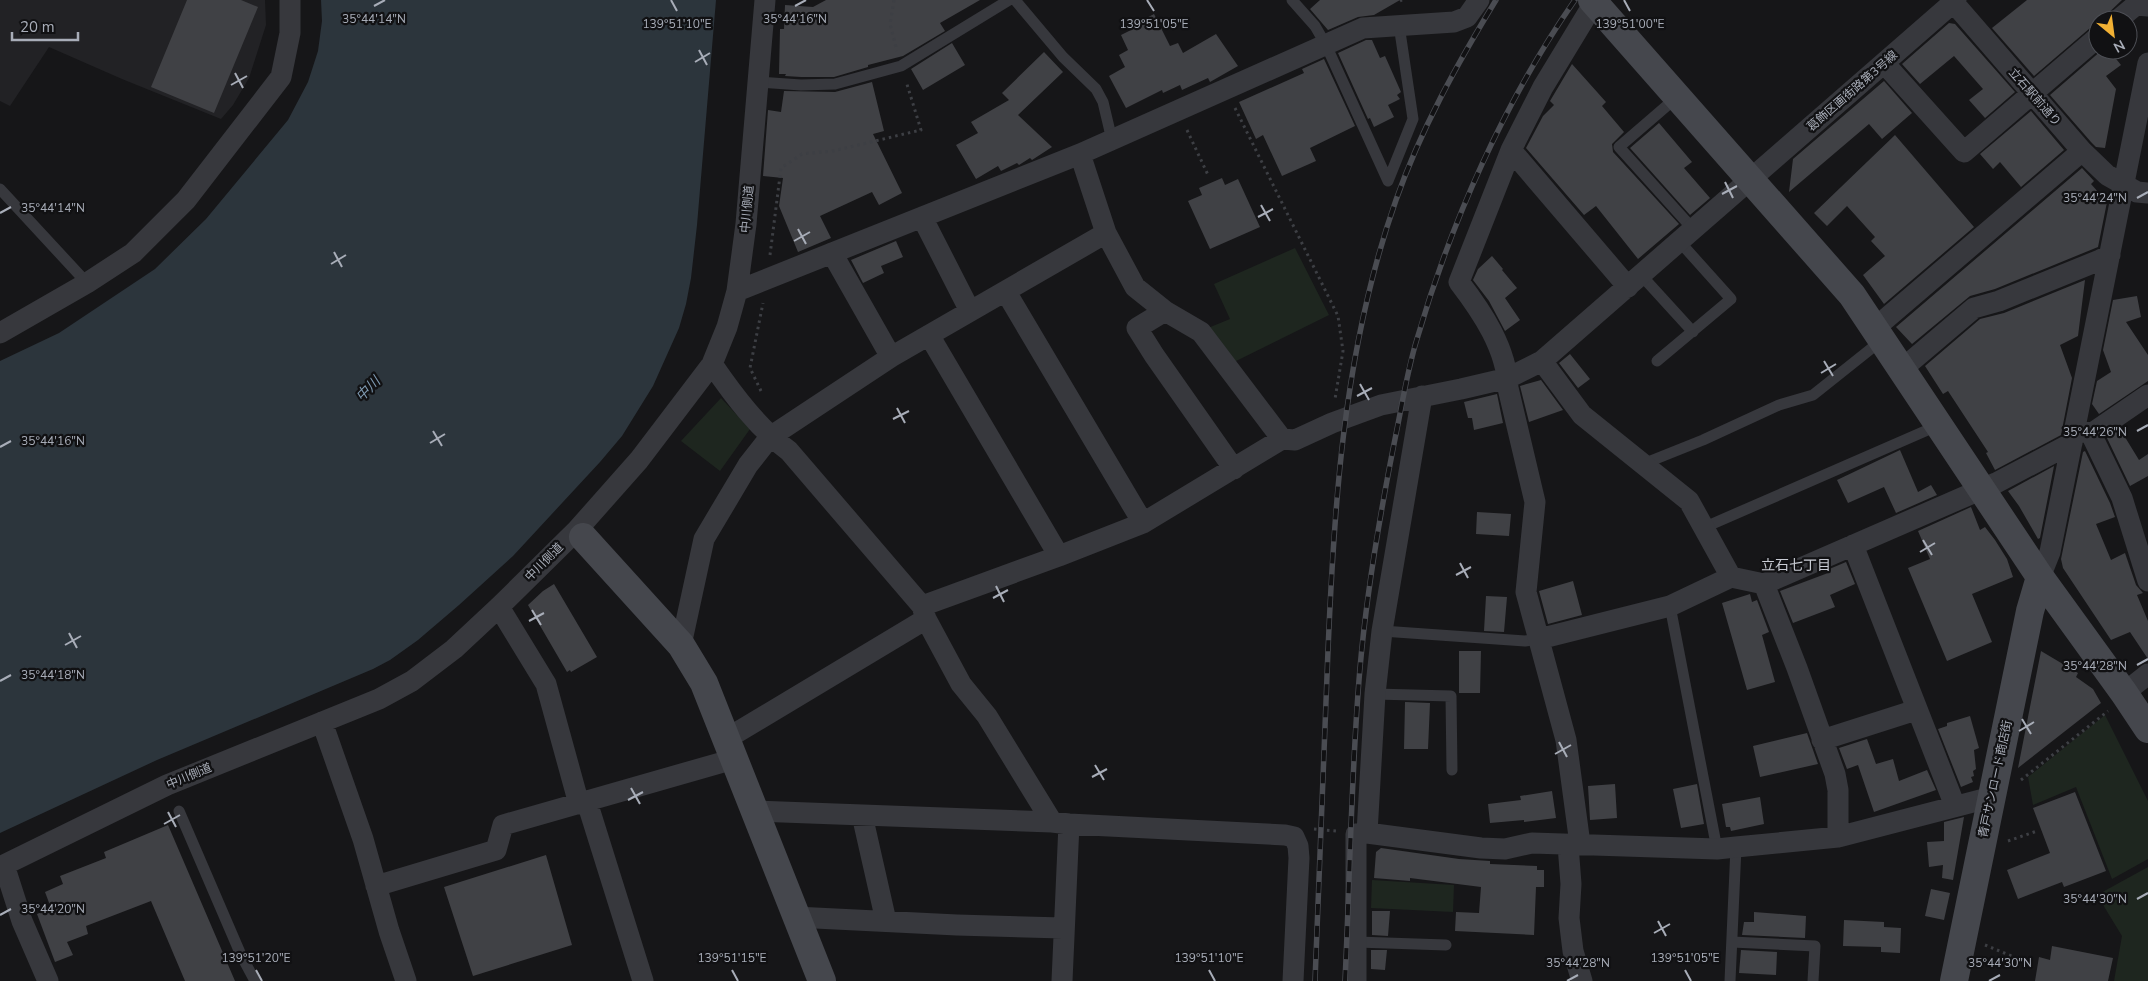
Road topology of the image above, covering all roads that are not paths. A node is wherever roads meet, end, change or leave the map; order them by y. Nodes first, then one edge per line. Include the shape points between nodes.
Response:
1 (290, 0) edge
2 (765, 0) edge
3 (1009, 0) edge
4 (1015, 0) edge
5 (1292, 0) edge
6 (1479, 0) edge
7 (1954, 1) edge
8 (1593, 2) edge
9 (2148, 6) edge
10 (2130, 10) edge
11 (1399, 25) junction
12 (1326, 45) junction
13 (2088, 45) edge
14 (2148, 62) edge
15 (1884, 63) junction
16 (758, 82) junction
17 (2032, 93) junction
18 (1677, 97) junction
19 (1112, 140) junction
20 (1511, 150) junction
21 (2082, 151) junction
22 (1080, 154) junction
23 (1750, 180) junction
24 (2123, 185) junction
25 (0, 189) edge
26 (2148, 194) edge
27 (922, 217) junction
28 (1106, 234) junction
29 (1686, 235) junction
30 (832, 253) junction
31 (2110, 254) junction
32 (1634, 281) junction
33 (88, 283) junction
34 (737, 291) junction
35 (1006, 292) junction
36 (970, 311) junction
37 (1165, 311) junction
38 (1693, 332) junction
39 (0, 333) edge
40 (1878, 334) junction
41 (929, 335) junction
42 (891, 357) junction
43 (1542, 361) junction
44 (1658, 361) dead end
45 (712, 364) junction
46 (1902, 369) junction
47 (1508, 378) junction
48 (2148, 395) edge
49 (1422, 396) junction
50 (1939, 425) junction
51 (2079, 435) junction
52 (770, 437) junction
53 (1282, 439) junction
54 (1643, 464) junction
55 (1234, 469) junction
56 (1981, 488) junction
57 (1143, 523) junction
58 (1703, 528) junction
59 (580, 533) junction
60 (1853, 545) junction
61 (1059, 556) junction
62 (1731, 577) junction
63 (2040, 578) junction
64 (2148, 581) edge
65 (1764, 584) junction
66 (1670, 606) junction
67 (499, 607) junction
68 (924, 613) junction
69 (1382, 631) junction
70 (1539, 639) junction
71 (681, 645) junction
72 (2148, 674) edge
73 (1376, 694) junction
74 (2118, 700) junction
75 (1916, 710) junction
76 (322, 722) junction
77 (2148, 729) edge
78 (1822, 740) junction
79 (730, 749) junction
80 (1452, 770) dead end
81 (2003, 791) junction
82 (583, 803) junction
83 (1955, 806) junction
84 (179, 811) dead end
85 (754, 811) junction
86 (862, 815) junction
87 (1061, 823) junction
88 (1355, 833) junction
89 (1838, 837) junction
90 (1574, 844) junction
91 (1726, 848) junction
92 (2, 866) edge
93 (376, 886) junction
94 (795, 917) junction
95 (886, 920) junction
96 (1063, 928) junction
97 (1357, 942) junction
98 (1732, 942) junction
99 (1446, 944) dead end
100 (400, 979) edge
101 (48, 981) edge
102 (255, 981) edge
103 (643, 981) edge
104 (822, 981) edge
105 (1062, 981) edge
106 (1293, 981) edge
107 (1356, 981) edge
108 (1582, 981) edge
109 (1730, 981) edge
110 (1813, 981) edge
111 (1954, 981) edge

1 - 33 street via 290,33 282,77 186,200 133,253
2 - 16 street, 中川側道
3 - 16 lane via 901,66 835,84
4 - 19 lane via 1096,89 1103,102
5 - 12 lane via 1315,26
6 - 11 street via 1467,17 1454,22
7 - 15 street, 葛飾区画街路第3号線
7 - 17 street, 立石駅前通り
8 - 18 street
8 - 20 street via 1543,86
9 - 10 street via 2136,5
11 - 12 street via 1363,28
11 - 12 lane via 1413,119 1388,182
12 - 19 street
13 - 17 street
14 - 24 street
15 - 17 street via 1964,152
15 - 23 street, 葛飾区画街路第3号線
16 - 34 street, 中川側道
17 - 21 street, 立石駅前通り
18 - 23 street
18 - 29 lane via 1619,147
19 - 22 street
20 - 32 street
20 - 47 street via 1459,282 1481,310
21 - 24 street, 立石駅前通り via 2106,175
21 - 40 street
22 - 27 street
22 - 28 street
23 - 29 street, 葛飾区画街路第3号線
23 - 40 street via 1852,294
24 - 26 street, 立石駅前通り
24 - 31 street
25 - 33 lane
27 - 30 street
27 - 36 street
28 - 35 street
28 - 37 street via 1135,287
29 - 32 street, 葛飾区画街路第3号線
29 - 38 lane via 1731,299
30 - 34 street
30 - 42 street
31 - 46 street via 1999,301 1974,308
31 - 51 street
32 - 38 lane
32 - 43 street, 葛飾区画街路第3号線
33 - 39 street
34 - 45 street, 中川側道
35 - 36 street
35 - 57 street
36 - 41 street
37 - 53 street via 1201,332
37 - 55 street via 1137,328
38 - 44 lane
40 - 46 street
40 - 54 lane via 1814,395 1779,405
41 - 42 street
41 - 61 street
42 - 52 street
43 - 47 street, 葛飾区画街路第3号線
43 - 54 street via 1582,415
45 - 52 street
45 - 59 street, 中川側道
46 - 50 street
47 - 49 street, 葛飾区画街路第3号線
47 - 70 street via 1535,502 1526,592
48 - 51 street
49 - 53 street, 葛飾区画街路第3号線 via 1381,405 1295,440
49 - 69 street
50 - 56 street
50 - 58 lane
51 - 56 street
51 - 63 street via 2050,552
51 - 64 street via 2122,498
52 - 68 street via 789,451
52 - 71 street via 748,465 704,539
53 - 55 street, 葛飾区画街路第3号線
54 - 58 street via 1689,501
55 - 57 street, 葛飾区画街路第3号線
56 - 60 street
56 - 63 street
57 - 61 street, 葛飾区画街路第3号線
58 - 62 street
59 - 67 street, 中川側道
59 - 71 street
60 - 65 street
60 - 75 street
61 - 68 street, 葛飾区画街路第3号線
62 - 65 street
62 - 66 street
63 - 74 street
63 - 81 street, 青戸サンロード商店街 via 2030,611
65 - 78 street
66 - 70 street
66 - 91 lane
67 - 76 street, 中川側道 via 412,681 379,699
67 - 82 street via 546,684
68 - 79 street, 葛飾区画街路第3号線
68 - 87 street via 961,684
69 - 70 lane via 1525,641
69 - 73 street
70 - 90 street via 1566,740
71 - 79 street via 704,683
72 - 74 street
73 - 80 lane via 1451,696
73 - 88 street
74 - 77 street
75 - 78 street
75 - 83 street
76 - 92 street, 中川側道 via 167,785
76 - 93 street
78 - 89 street via 1838,790
79 - 82 street, 葛飾区画街路第3号線
79 - 85 street
81 - 83 street
81 - 111 street, 青戸サンロード商店街
82 - 93 street, 葛飾区画街路第3号線 via 503,825 496,850
82 - 103 street
83 - 89 street
84 - 102 lane
85 - 86 street
85 - 94 street
86 - 87 street
86 - 95 street
87 - 96 street
87 - 106 street via 1294,837 1298,858
88 - 90 street via 1481,848 1532,843
88 - 97 street
89 - 91 street
90 - 91 street
90 - 108 street via 1569,918 1573,951
91 - 98 lane
92 - 101 street
93 - 100 street
94 - 95 street
94 - 104 street
95 - 96 street
96 - 105 street
97 - 99 lane
97 - 107 street
98 - 109 lane
98 - 110 lane via 1815,946

